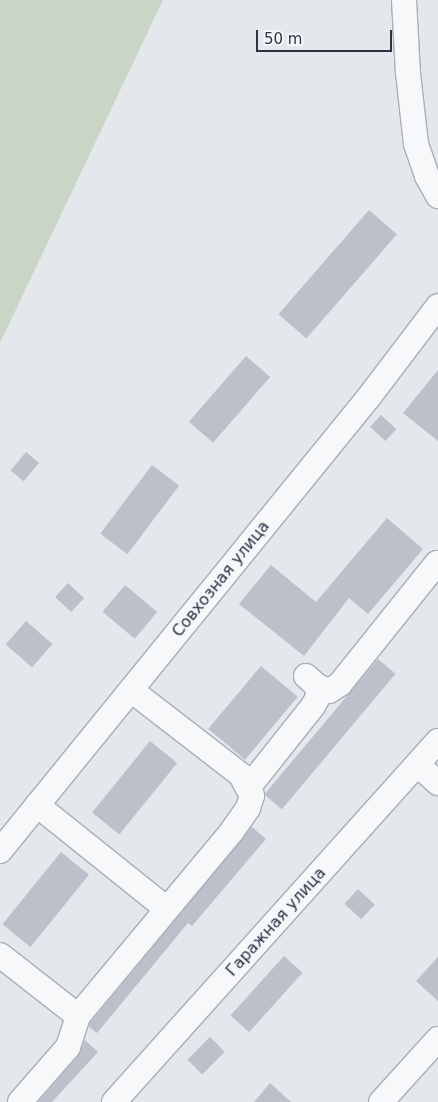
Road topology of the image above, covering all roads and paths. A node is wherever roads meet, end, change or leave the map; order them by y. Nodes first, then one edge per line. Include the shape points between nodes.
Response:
1 (404, 0) edge
2 (438, 196) edge
3 (438, 306) edge
4 (437, 563) edge
5 (131, 690) junction
6 (438, 741) edge
7 (418, 765) junction
8 (438, 784) edge
9 (248, 788) junction
10 (37, 805) junction
11 (0, 851) edge
12 (167, 909) junction
13 (0, 955) edge
14 (78, 1016) junction
15 (438, 1039) edge
16 (20, 1102) edge
17 (114, 1102) edge
18 (381, 1102) edge

1 - 2 street via 416,144
3 - 5 street, Совхозная улица via 369,397
4 - 9 street via 340,684 329,691 311,681 318,697 313,706
5 - 9 street via 241,775
5 - 10 street, Совхозная улица
6 - 7 street, Гаражная улица
7 - 8 street
7 - 17 street, Гаражная улица
9 - 12 street via 252,796 248,808
10 - 11 street, Совхозная улица
10 - 12 street
12 - 14 street
13 - 14 street
14 - 16 street via 68,1047
15 - 18 street

